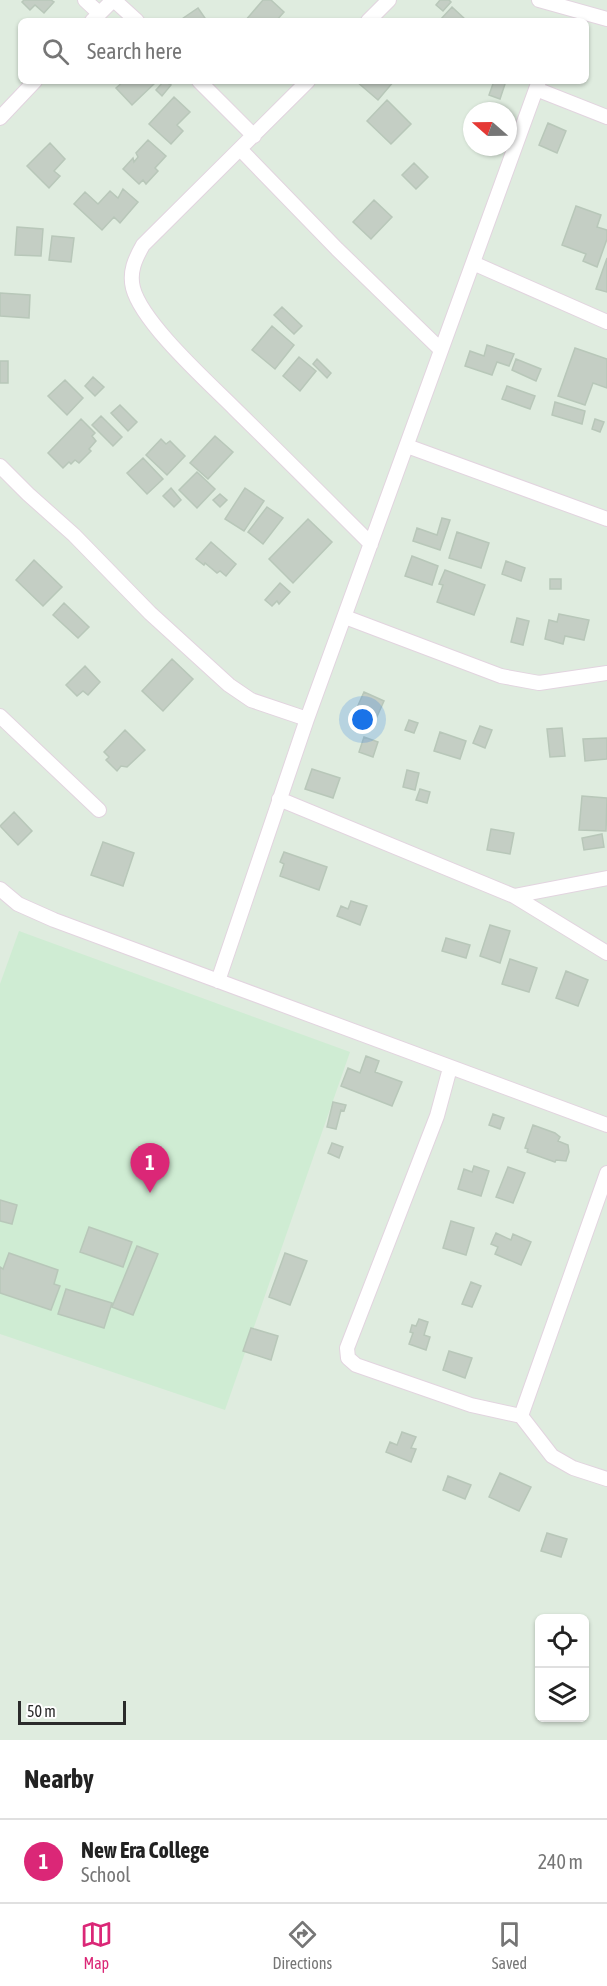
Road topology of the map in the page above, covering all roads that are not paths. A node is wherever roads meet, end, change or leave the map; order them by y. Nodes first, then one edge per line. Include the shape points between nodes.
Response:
1 (85, 0) edge
2 (113, 0) edge
3 (389, 0) edge
4 (539, 0) edge
5 (565, 7) junction
6 (96, 17) edge
7 (134, 18) edge
8 (371, 18) edge
9 (561, 18) edge
10 (607, 19) edge
11 (32, 84) edge
12 (202, 84) edge
13 (305, 84) edge
14 (537, 85) edge
15 (607, 117) edge
16 (0, 118) edge
17 (254, 136) junction
18 (240, 149) junction
19 (473, 263) junction
20 (607, 322) edge
21 (441, 350) junction
22 (407, 446) junction
23 (0, 466) edge
24 (607, 519) edge
25 (371, 544) junction
26 (345, 617) junction
27 (607, 673) edge
28 (0, 716) edge
29 (307, 718) junction
30 (279, 799) junction
31 (99, 810) dead end
32 (607, 878) edge
33 (0, 889) edge
34 (514, 896) junction
35 (607, 953) edge
36 (218, 981) junction
37 (450, 1068) junction
38 (607, 1125) edge
39 (607, 1173) edge
40 (521, 1416) junction
41 (607, 1479) edge

1 - 6 street
2 - 6 street
2 - 7 street
3 - 8 street
4 - 5 street
5 - 9 street
5 - 10 street
11 - 16 street
12 - 17 street
13 - 17 street
14 - 15 street
14 - 19 street
17 - 18 street
18 - 21 street
18 - 25 street via 143,245 131,274 133,287 150,320 196,371
19 - 20 street
19 - 21 street
21 - 22 street
22 - 24 street
22 - 25 street
23 - 29 street via 229,685 251,700
25 - 26 street
26 - 27 street via 522,682
26 - 29 street
28 - 31 street
29 - 30 street
30 - 34 street
30 - 36 street
32 - 34 street
33 - 36 street via 18,904 54,920
34 - 35 street
36 - 37 street
37 - 38 street
37 - 40 street via 437,1116 347,1348 348,1354 356,1365 471,1405
39 - 40 street
40 - 41 street via 552,1456

